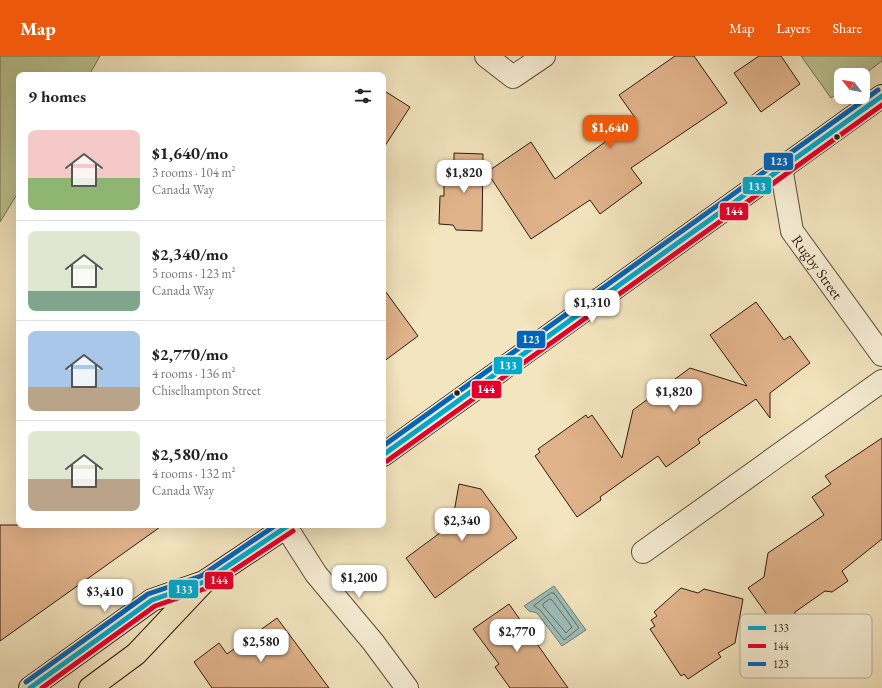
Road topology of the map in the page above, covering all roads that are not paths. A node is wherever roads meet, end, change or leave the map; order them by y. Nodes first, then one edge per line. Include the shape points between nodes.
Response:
1 (486, 56) edge
2 (544, 56) edge
3 (882, 96) edge
4 (782, 167) junction
5 (882, 355) edge
6 (882, 381) edge
7 (386, 453) edge
8 (284, 528) edge
9 (288, 528) edge
10 (643, 552) dead end
11 (204, 582) junction
12 (30, 688) edge
13 (90, 688) edge
14 (407, 688) edge

1 - 2 street via 514,77
3 - 4 main road
4 - 5 street, Rugby Street via 792,231
4 - 7 main road
6 - 10 street
8 - 11 main road
9 - 14 street via 316,574 374,642
11 - 12 main road via 152,600
11 - 13 main road via 136,654

